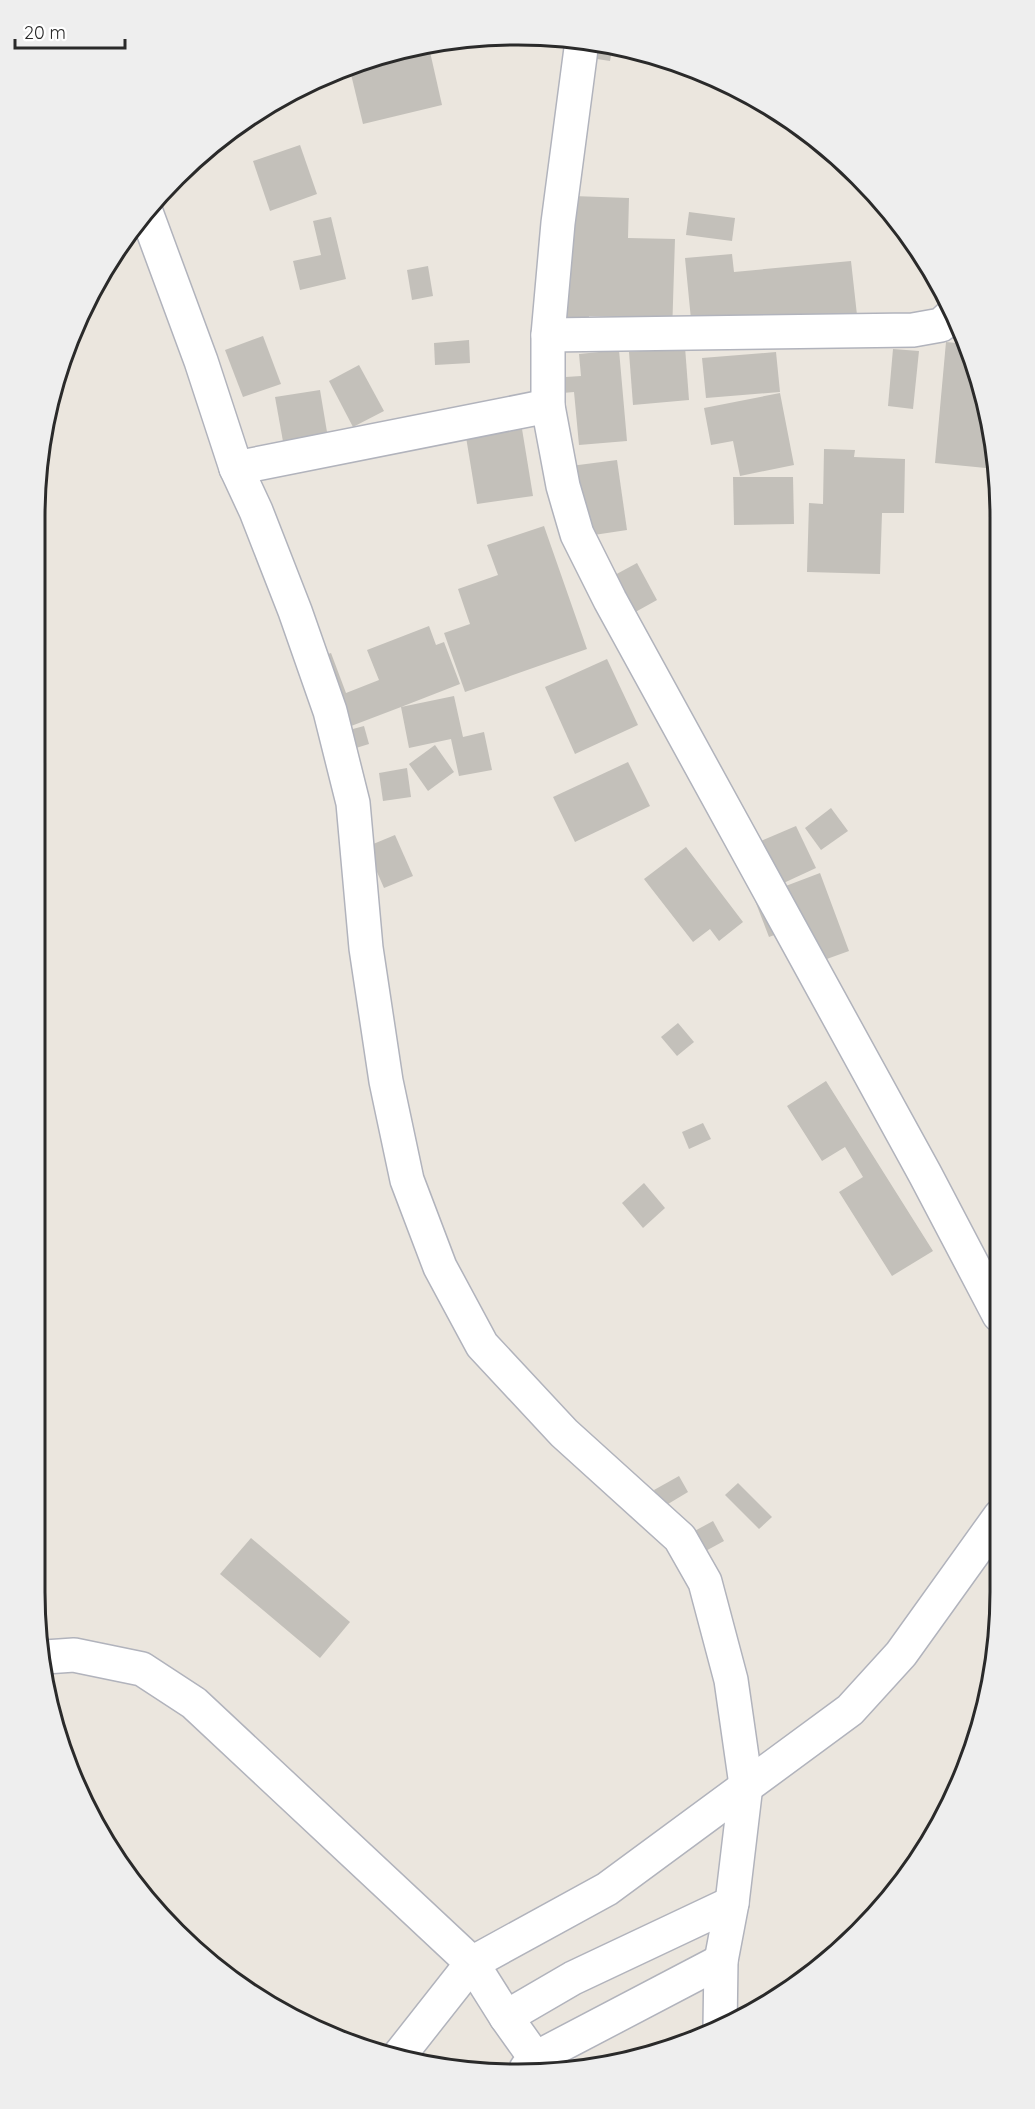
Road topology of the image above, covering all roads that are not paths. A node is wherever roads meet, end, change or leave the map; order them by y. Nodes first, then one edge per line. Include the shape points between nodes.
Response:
1 (581, 49) edge
2 (150, 222) edge
3 (946, 320) edge
4 (548, 335) junction
5 (548, 406) junction
6 (236, 468) junction
7 (990, 1299) edge
8 (990, 1530) edge
9 (50, 1657) edge
10 (746, 1785) junction
11 (732, 1903) junction
12 (721, 1961) junction
13 (472, 1963) junction
14 (506, 2017) junction
15 (720, 2018) edge
16 (404, 2050) edge
17 (533, 2063) edge
18 (537, 2063) edge

1 - 4 street
2 - 6 street
3 - 4 street via 941,325 913,330
4 - 5 street
5 - 6 street
5 - 7 street via 563,486 578,534 610,600
6 - 10 street via 295,611 333,723 353,803 366,948 386,1081 407,1180 440,1267 482,1345 564,1433 680,1538 705,1582 722,1643
8 - 10 street via 882,1676 850,1710
9 - 13 street via 74,1655 142,1669 194,1703
10 - 11 street
10 - 13 street via 608,1888
11 - 12 street
11 - 14 street via 573,1978
12 - 15 street
12 - 18 street
13 - 14 street
13 - 16 street
14 - 17 street

